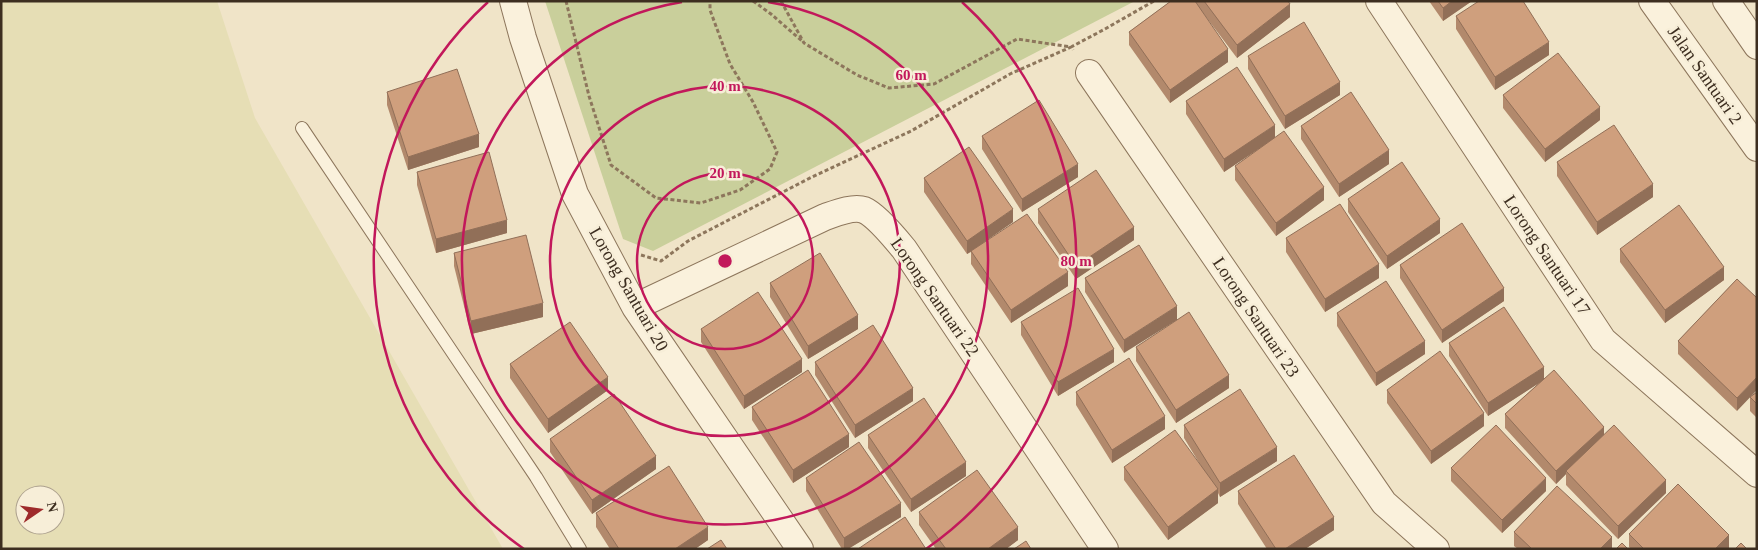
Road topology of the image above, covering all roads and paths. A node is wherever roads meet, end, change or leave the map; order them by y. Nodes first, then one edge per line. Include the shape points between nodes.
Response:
1 (513, 1) edge
2 (566, 1) edge
3 (710, 1) edge
4 (753, 1) edge
5 (781, 1) edge
6 (1154, 1) edge
7 (1379, 1) edge
8 (1652, 1) edge
9 (1726, 1) edge
10 (804, 43) junction
11 (1757, 46) edge
12 (1071, 47) junction
13 (1089, 73) joint
14 (302, 128) dead end
15 (1757, 148) edge
16 (639, 255) dead end
17 (635, 307) junction
18 (1757, 474) edge
19 (580, 549) edge
20 (800, 549) edge
21 (1105, 549) edge
22 (1436, 549) edge

1 - 17 street, Lorong Santuari 20 via 575,194
2 - 3 path via 589,96 611,165 656,198 701,203 740,190 770,169 777,152 730,64 710,10
4 - 10 path
5 - 10 path
6 - 12 path
7 - 18 street, Lorong Santuari 17 via 1604,340
8 - 15 street, Jalan Santuari 2
9 - 11 street
10 - 12 path via 857,75 889,88 934,84 1017,39
12 - 13 path
12 - 16 path via 1010,74 911,131 812,177 688,241 661,262
13 - 22 street, Lorong Santuari 23 via 1384,503
14 - 19 lane via 531,469
17 - 20 street, Lorong Santuari 20
17 - 21 street, Lorong Santuari 22 via 824,217 863,210 885,226 904,249

